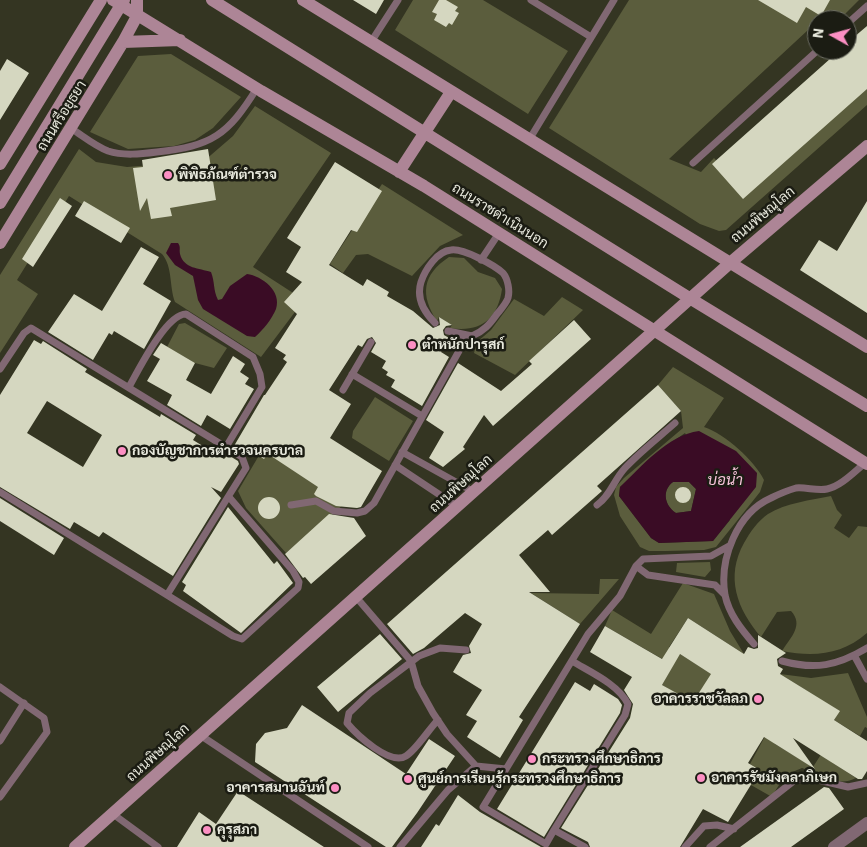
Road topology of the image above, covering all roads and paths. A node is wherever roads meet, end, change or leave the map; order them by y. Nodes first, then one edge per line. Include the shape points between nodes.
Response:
1 (101, 0) edge
2 (137, 0) edge
3 (212, 0) edge
4 (228, 0) edge
5 (303, 0) edge
6 (398, 0) edge
7 (531, 0) edge
8 (614, 0) edge
9 (119, 2) edge
10 (867, 6) edge
11 (234, 13) junction
12 (857, 15) edge
13 (137, 16) junction
14 (591, 37) junction
15 (180, 40) junction
16 (124, 42) junction
17 (371, 42) junction
18 (807, 60) edge
19 (53, 78) junction
20 (257, 88) junction
21 (70, 89) junction
22 (451, 92) junction
23 (52, 117) junction
24 (72, 129) junction
25 (426, 132) junction
26 (529, 140) junction
27 (867, 146) edge
28 (693, 163) dead end
29 (0, 164) edge
30 (399, 172) junction
31 (0, 203) edge
32 (499, 233) junction
33 (0, 243) edge
34 (481, 260) junction
35 (730, 263) junction
36 (691, 298) junction
37 (435, 323) dead end
38 (448, 332) dead end
39 (655, 332) junction
40 (464, 336) junction
41 (371, 342) dead end
42 (867, 347) edge
43 (8, 357) junction
44 (0, 360) edge
45 (0, 369) edge
46 (352, 374) junction
47 (128, 387) junction
48 (343, 390) dead end
49 (867, 406) edge
50 (422, 416) junction
51 (675, 423) dead end
52 (226, 447) junction
53 (402, 452) junction
54 (866, 463) edge
55 (395, 465) junction
56 (0, 492) edge
57 (475, 492) junction
58 (229, 497) junction
59 (291, 505) dead end
60 (597, 505) dead end
61 (458, 507) junction
62 (730, 546) junction
63 (636, 566) junction
64 (167, 595) junction
65 (725, 595) junction
66 (356, 598) junction
67 (754, 644) dead end
68 (867, 648) edge
69 (466, 650) dead end
70 (854, 656) junction
71 (572, 661) junction
72 (782, 661) dead end
73 (411, 662) junction
74 (867, 680) edge
75 (0, 688) edge
76 (24, 703) junction
77 (438, 720) junction
78 (200, 735) junction
79 (0, 741) edge
80 (476, 766) junction
81 (506, 769) junction
82 (867, 784) edge
83 (0, 797) edge
84 (113, 814) junction
85 (867, 823) edge
86 (734, 829) junction
87 (554, 830) junction
88 (76, 847) edge
89 (158, 847) edge
90 (368, 847) edge
91 (400, 847) edge
92 (585, 847) edge
93 (685, 847) edge
94 (710, 847) edge
95 (834, 847) edge

1 - 19 main road, ถนนศรีอยุธยา
2 - 13 main road, ถนนศรีอยุธยา
3 - 11 main road
4 - 11 main road
5 - 17 main road
6 - 17 lane
7 - 14 lane
8 - 14 lane
9 - 13 main road, ถนนราชดำเนินนอก
9 - 21 main road, ถนนศรีอยุธยา
10 - 12 lane
11 - 25 main road
13 - 15 main road, ถนนราชดำเนินนอก
13 - 16 main road, ถนนศรีอยุธยา
14 - 26 lane
15 - 16 main road
15 - 20 main road, ถนนราชดำเนินนอก
16 - 24 main road, ถนนศรีอยุธยา
17 - 22 main road
18 - 28 lane
19 - 21 main road
19 - 29 main road, ถนนศรีอยุธยา
20 - 24 lane via 233,122 200,145 154,153 117,153 106,150
20 - 30 main road, ถนนราชดำเนินนอก
21 - 23 main road, ถนนศรีอยุธยา
22 - 25 main road
22 - 26 main road
23 - 24 main road
23 - 31 main road, ถนนศรีอยุธยา
24 - 33 main road, ถนนศรีอยุธยา
25 - 30 main road
25 - 36 main road
26 - 35 main road
27 - 35 main road, ถนนพิษณุโลก
30 - 32 main road, ถนนราชดำเนินนอก
32 - 34 lane
32 - 39 main road, ถนนราชดำเนินนอก
34 - 37 lane via 451,250 439,256 426,270 420,284 422,307
34 - 40 lane via 503,273 508,300 488,327 472,336
35 - 36 main road, ถนนพิษณุโลก
35 - 42 main road
36 - 39 main road, ถนนพิษณุโลก
36 - 49 main road
38 - 40 lane
39 - 54 main road, ถนนราชดำเนินนอก
39 - 57 main road, ถนนพิษณุโลก
40 - 50 lane via 459,351
41 - 46 lane
43 - 44 lane
43 - 45 lane
43 - 47 lane via 31,328
46 - 48 lane
46 - 50 lane
47 - 52 lane
47 - 52 lane via 160,335 173,319 186,314 253,357 260,374 262,387
50 - 53 lane
51 - 60 lane via 624,469 611,486 607,498
52 - 58 lane via 242,457 246,464
53 - 55 lane
53 - 57 lane
54 - 62 lane via 828,489 796,488 769,498 747,516
55 - 59 lane via 374,503 365,511 334,511 316,501
55 - 61 lane
56 - 64 lane
57 - 61 main road, ถนนพิษณุโลก
58 - 64 lane
58 - 64 lane via 293,571 299,582 298,588 242,639
61 - 66 main road, ถนนพิษณุโลก
62 - 63 lane via 710,556 643,559
62 - 65 lane via 724,567
63 - 65 lane via 648,575 715,585
63 - 71 lane via 620,596 588,634
65 - 67 lane via 735,622
66 - 73 lane
66 - 78 main road, ถนนพิษณุโลก
68 - 70 lane
69 - 73 lane via 440,648
70 - 72 lane via 823,666 798,666
70 - 74 lane
71 - 81 lane
71 - 87 lane via 606,682 628,704 625,715
73 - 77 lane via 418,686
73 - 77 lane via 349,713 347,723 358,736 397,759 406,756
75 - 76 lane
76 - 79 lane
76 - 83 lane via 44,718 47,732
77 - 80 lane
78 - 84 main road, ถนนพิษณุโลก
78 - 90 lane
80 - 81 lane
80 - 91 lane via 448,790
81 - 87 lane via 484,806 546,844
82 - 86 lane via 848,787 810,778 795,780
84 - 88 main road, ถนนพิษณุโลก
84 - 89 lane
85 - 95 street
86 - 93 lane via 704,826
86 - 94 lane
87 - 92 lane

